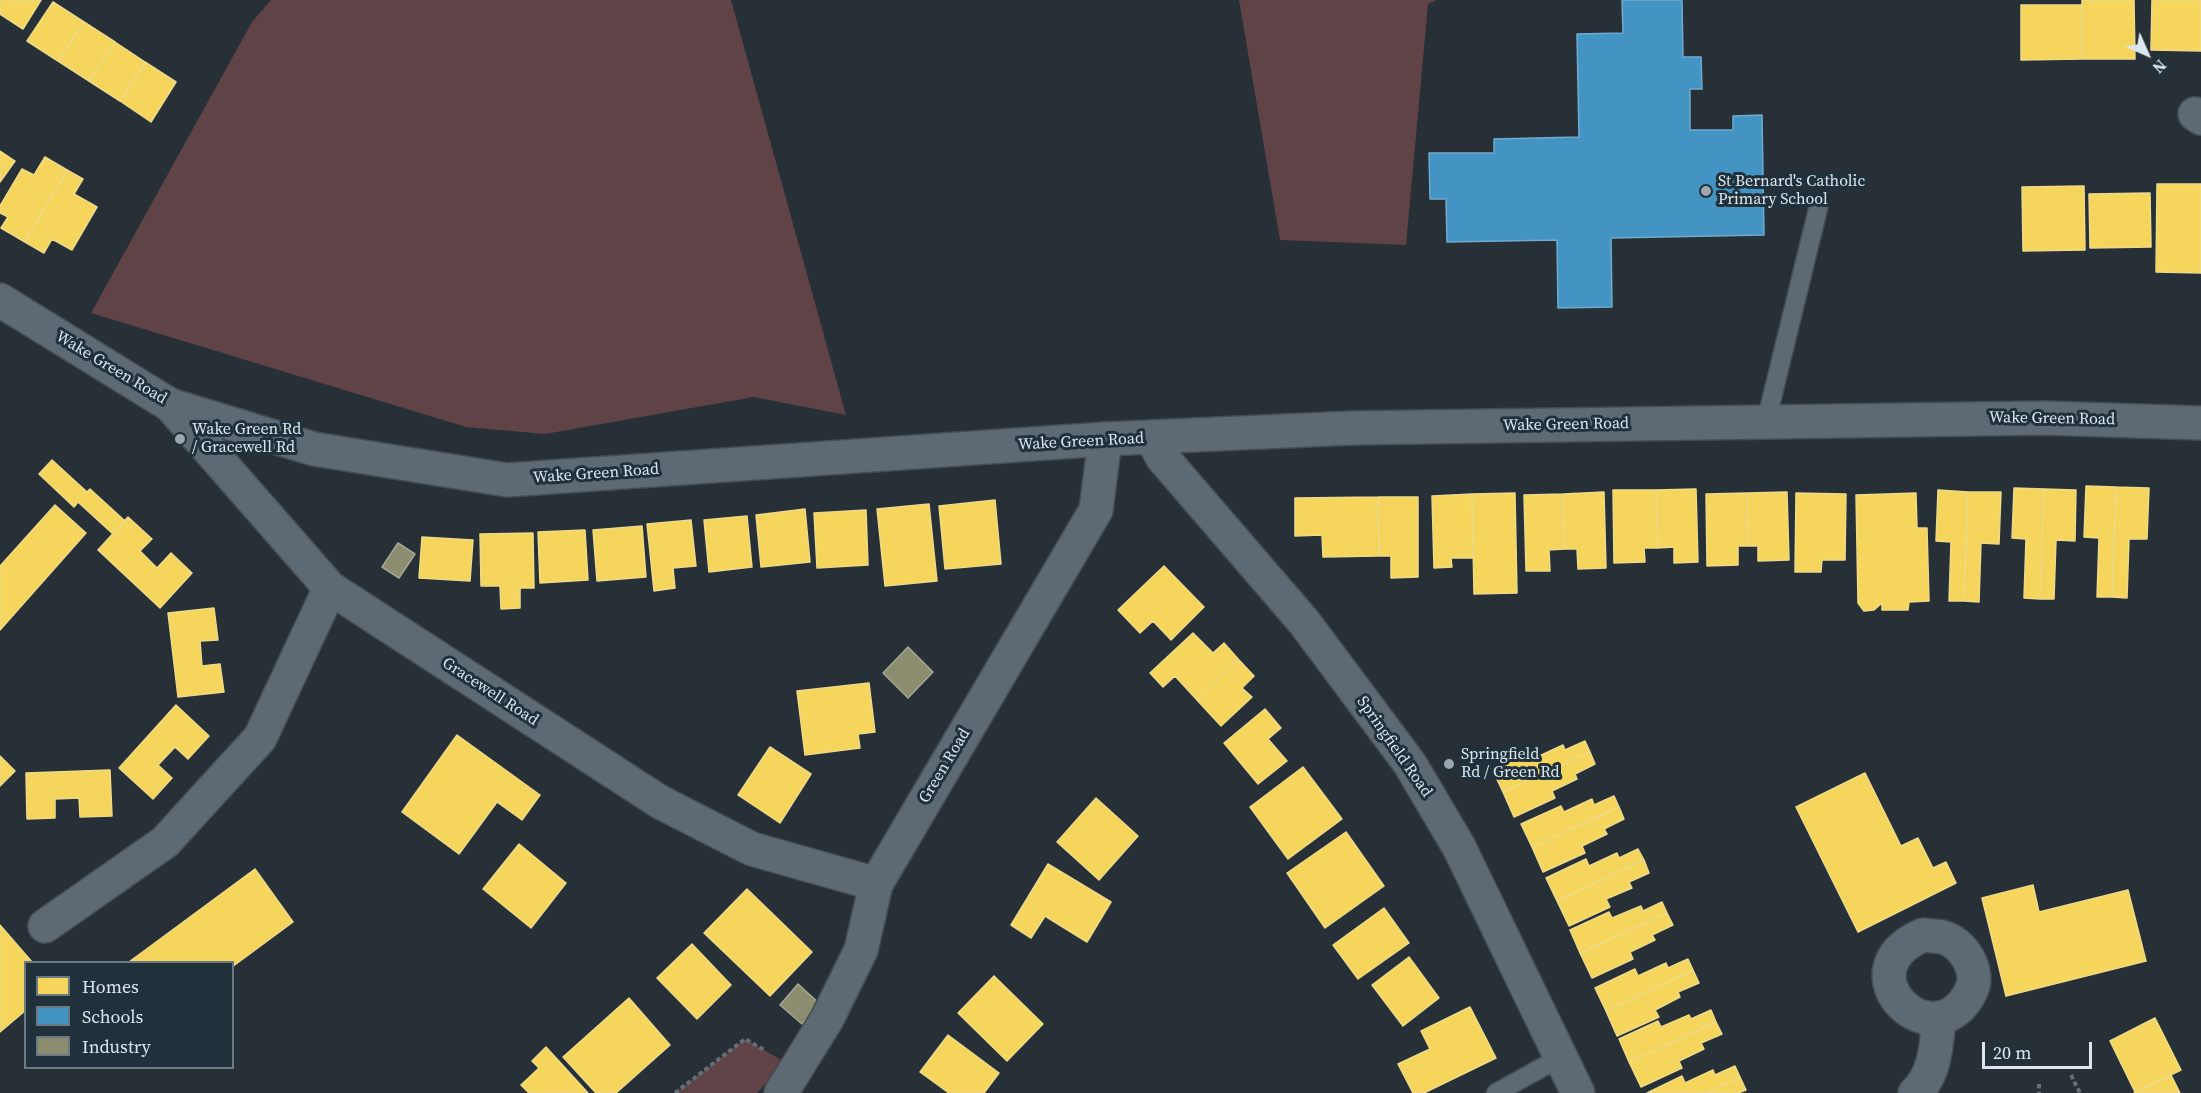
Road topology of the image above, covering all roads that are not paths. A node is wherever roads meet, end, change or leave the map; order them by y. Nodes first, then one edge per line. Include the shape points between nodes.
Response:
1 (1820, 205) dead end
2 (0, 300) edge
3 (170, 405) junction
4 (1766, 422) junction
5 (2201, 423) edge
6 (1152, 437) junction
7 (1105, 439) junction
8 (330, 588) junction
9 (876, 884) junction
10 (45, 926) dead end
11 (1939, 1019) dead end
12 (1561, 1057) junction
13 (781, 1093) edge
14 (1497, 1093) edge
15 (1578, 1093) edge
16 (1915, 1093) edge

1 - 4 lane
2 - 3 street, Wake Green Road
3 - 7 street, Wake Green Road via 314,449 507,480
3 - 8 street, Gracewell Road
4 - 5 street, Wake Green Road via 2045,418
4 - 6 street, Wake Green Road via 1352,428
6 - 7 street, Wake Green Road
6 - 12 street, Springfield Road via 1162,457 1304,622 1410,764 1459,847
7 - 9 street, Green Road via 1096,510
8 - 9 street, Gracewell Road via 660,802 752,849
8 - 10 street via 260,738 165,842
9 - 13 street, Green Road via 861,950 828,1018
11 - 16 street via 1927,1080
12 - 14 lane
12 - 15 street, Springfield Road

